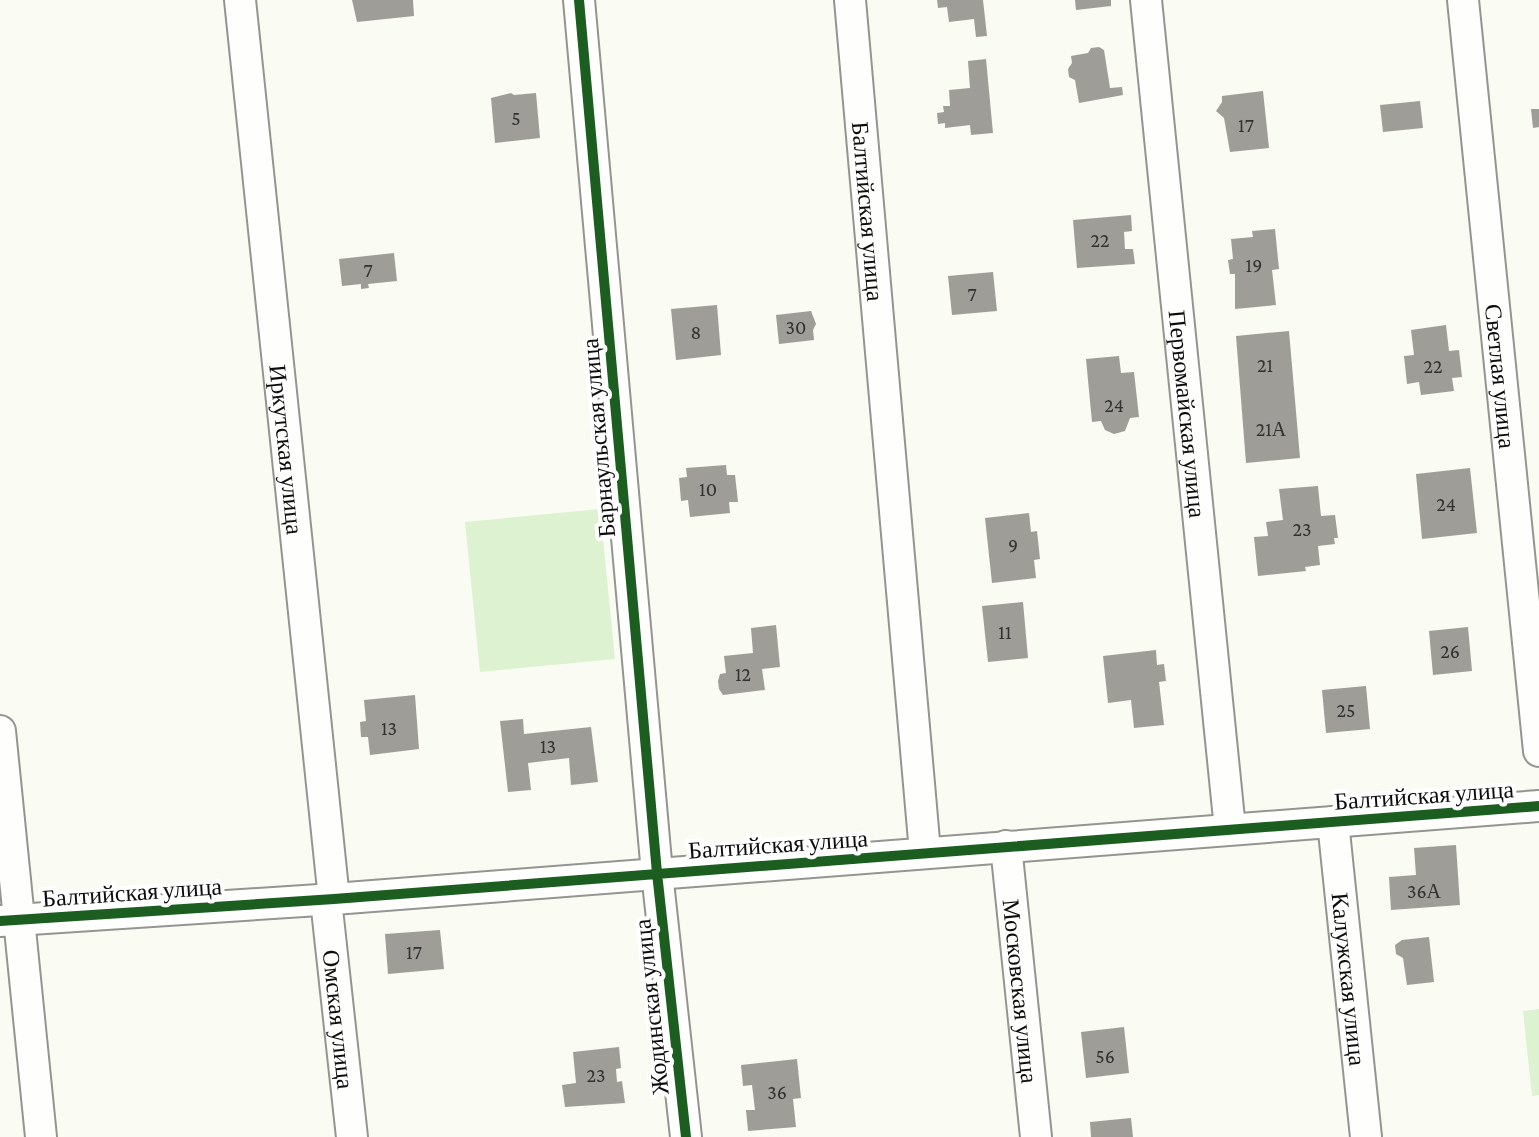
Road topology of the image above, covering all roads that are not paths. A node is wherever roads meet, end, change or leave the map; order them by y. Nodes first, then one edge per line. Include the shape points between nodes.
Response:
1 (240, 0) edge
2 (579, 0) edge
3 (850, 0) edge
4 (1146, 0) edge
5 (1463, 0) edge
6 (0, 731) edge
7 (1539, 751) edge
8 (1539, 806) edge
9 (1333, 822) junction
10 (1230, 829) junction
11 (1006, 846) junction
12 (925, 852) junction
13 (657, 873) junction
14 (330, 900) junction
15 (10, 920) edge
16 (41, 1137) edge
17 (352, 1137) edge
18 (686, 1137) edge
19 (1036, 1137) edge
20 (1366, 1137) edge

1 - 14 street, Иркутская улица
2 - 13 street, Барнаульская улица
3 - 12 street, Балтийская улица
4 - 10 street, Первомайская улица
5 - 7 street, Светлая улица
6 - 15 street
8 - 9 street, Балтийская улица
9 - 10 street, Балтийская улица
9 - 20 street, Калужская улица
10 - 11 street, Балтийская улица
11 - 12 street, Балтийская улица
11 - 19 street, Московская улица
12 - 13 street, Балтийская улица
13 - 14 street, Балтийская улица
13 - 18 street, Жодинская улица
14 - 15 street, Балтийская улица
14 - 17 street, Омская улица
15 - 16 street

